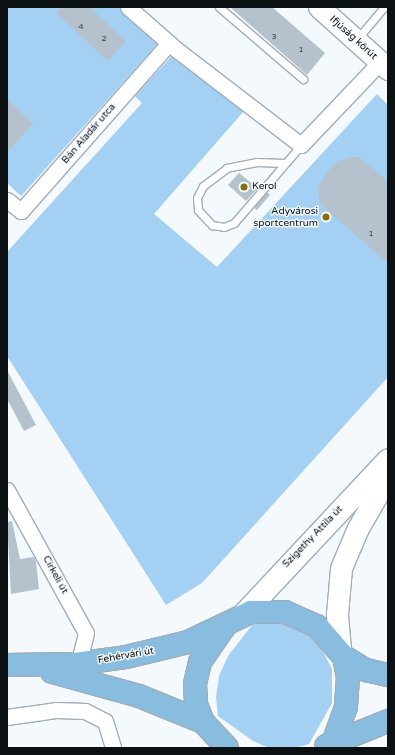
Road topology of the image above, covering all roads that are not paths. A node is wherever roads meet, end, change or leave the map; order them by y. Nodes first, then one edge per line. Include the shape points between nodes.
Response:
1 (128, 7) edge
2 (219, 7) edge
3 (319, 7) edge
4 (384, 7) edge
5 (356, 40) junction
6 (169, 43) junction
7 (384, 66) edge
8 (303, 79) dead end
9 (301, 145) junction
10 (284, 163) junction
11 (7, 200) edge
12 (388, 459) edge
13 (388, 476) edge
14 (7, 490) edge
15 (233, 621) junction
16 (342, 653) junction
17 (78, 664) junction
18 (14, 665) edge
19 (388, 675) edge
20 (7, 717) edge
21 (388, 721) edge
22 (203, 722) junction
23 (222, 745) edge
24 (327, 745) edge
25 (113, 748) edge

1 - 6 street
2 - 8 lane
3 - 5 street, Ifjúság körút
4 - 5 lane
5 - 7 street, Ifjúság körút
6 - 9 street
6 - 11 street, Bán Aladár utca via 21,211
7 - 9 street
9 - 10 lane
10 - 10 lane via 257,162 227,168 203,186 197,198 198,210 212,226 224,227 234,223
12 - 15 street, Szigethy Attila út
13 - 16 street via 358,528 341,568 337,614
14 - 17 street, Cirkeli út via 86,633
15 - 16 main road, Fehérvári út via 257,612 285,612 317,626
15 - 17 main road, Fehérvári út via 162,650
15 - 22 main road, Fehérvári út via 200,662 195,684 196,704
16 - 19 main road, Fehérvári út via 366,670
16 - 24 main road via 348,678 346,706
17 - 18 main road, Fehérvári út
18 - 22 main road, Fehérvári út via 104,685
20 - 25 street via 56,710 86,711 105,721
21 - 24 main road
22 - 23 main road, Fehérvári út

